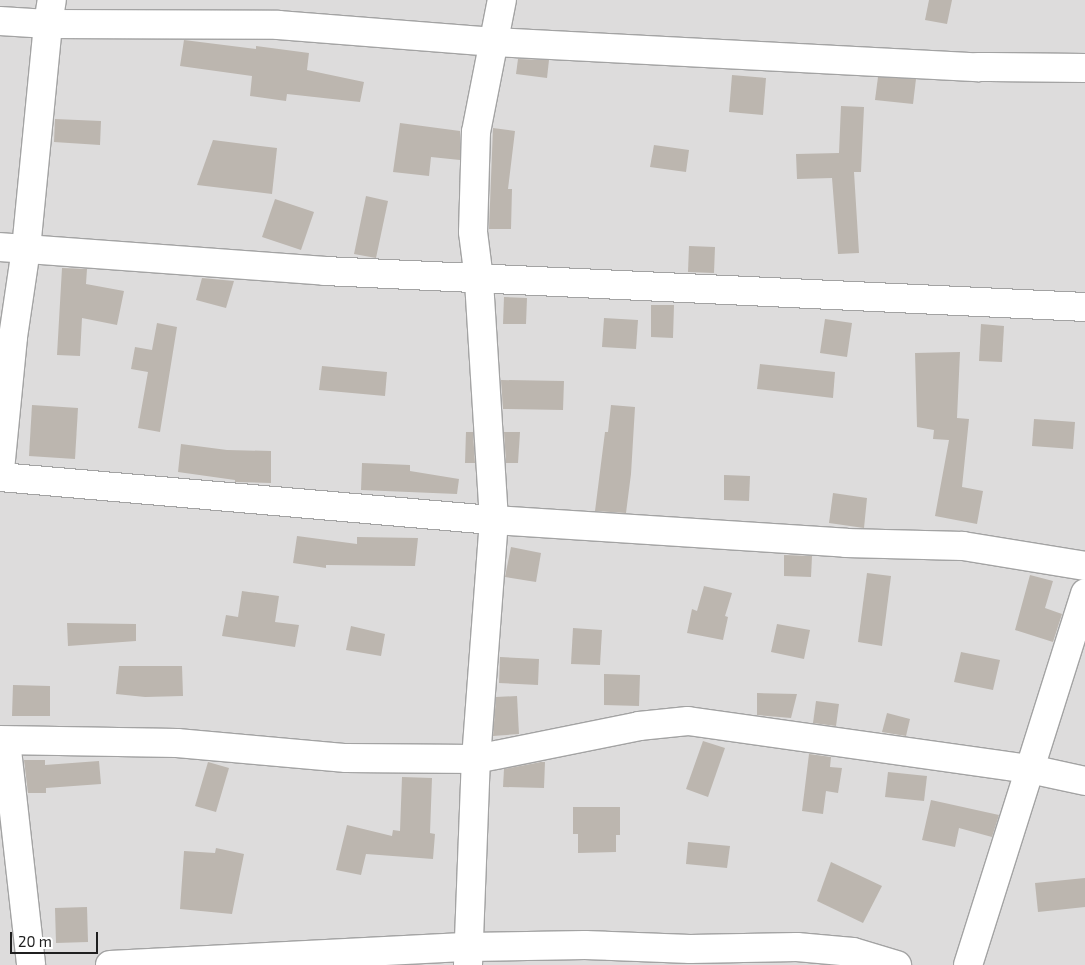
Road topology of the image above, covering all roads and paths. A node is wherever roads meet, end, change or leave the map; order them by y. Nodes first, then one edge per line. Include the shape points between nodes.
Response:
1 (502, 0) edge
2 (50, 12) edge
3 (0, 21) edge
4 (494, 42) junction
5 (1085, 68) edge
6 (13, 248) edge
7 (479, 279) junction
8 (1085, 307) edge
9 (0, 470) edge
10 (0, 477) edge
11 (494, 520) junction
12 (1085, 566) edge
13 (1085, 593) edge
14 (3, 740) edge
15 (476, 759) junction
16 (1030, 769) junction
17 (1085, 781) edge
18 (468, 956) edge
19 (31, 965) edge
20 (110, 965) edge
21 (897, 965) edge
22 (968, 965) edge

1 - 4 street
2 - 3 street
2 - 4 street
2 - 6 street
4 - 5 street via 978,67
4 - 7 street via 476,132 473,232
6 - 7 street
6 - 9 street via 14,337
7 - 8 street
7 - 11 street
10 - 11 street
11 - 12 street via 846,543 963,546
11 - 15 street
13 - 16 street
14 - 15 street via 177,743 346,758
14 - 19 street
15 - 16 street via 639,726 688,721
15 - 18 street
16 - 17 street
16 - 22 street
18 - 20 street
18 - 21 street via 585,945 690,950 797,947 853,952

